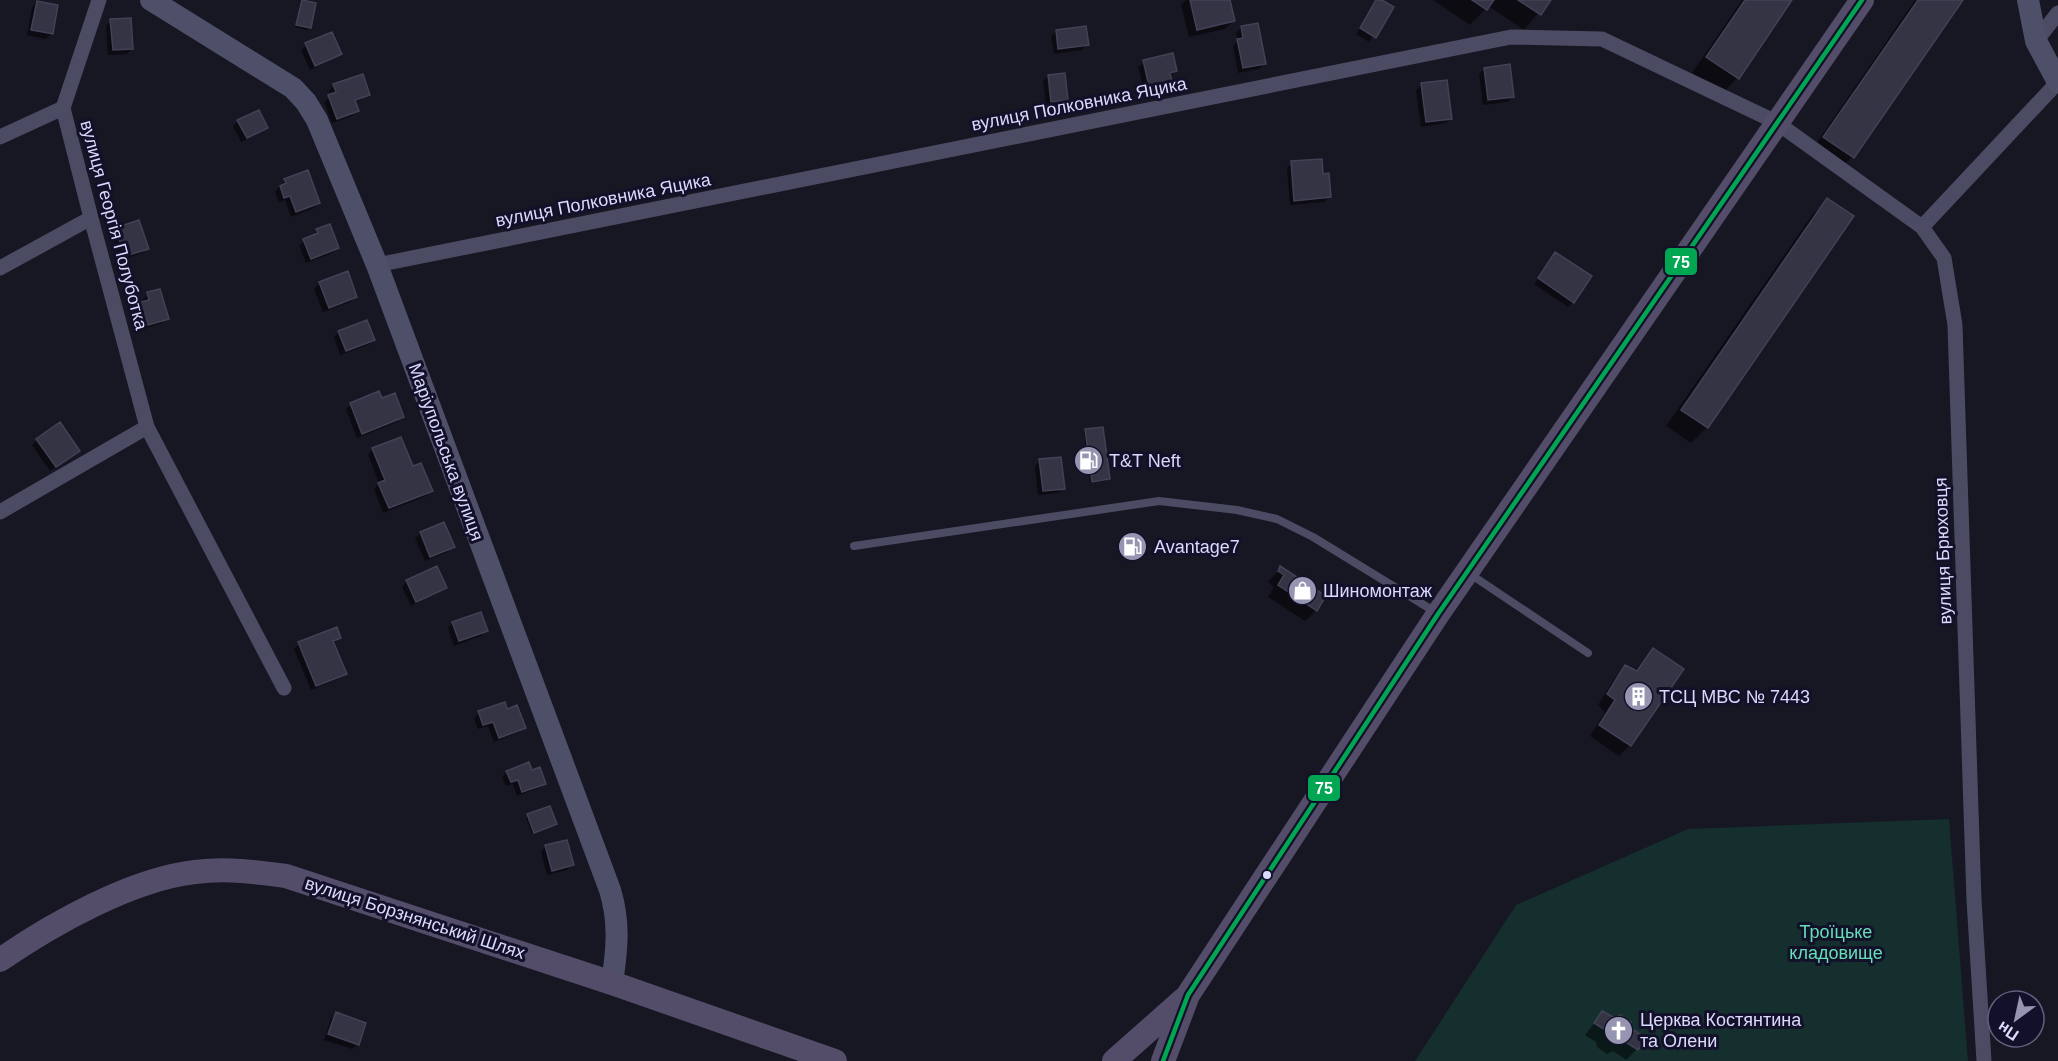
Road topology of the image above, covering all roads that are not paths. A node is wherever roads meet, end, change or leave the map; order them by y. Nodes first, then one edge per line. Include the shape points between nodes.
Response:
1 (99, 0) edge
2 (151, 0) edge
3 (1862, 0) edge
4 (2028, 0) edge
5 (2058, 13) edge
6 (2036, 41) junction
7 (2058, 82) edge
8 (63, 108) junction
9 (1776, 122) junction
10 (0, 136) edge
11 (90, 218) junction
12 (1922, 227) junction
13 (377, 265) junction
14 (0, 268) edge
15 (147, 427) junction
16 (0, 512) edge
17 (854, 546) dead end
18 (1467, 572) junction
19 (1438, 614) junction
20 (1588, 653) dead end
21 (284, 688) dead end
22 (0, 960) edge
23 (612, 983) junction
24 (1188, 995) junction
25 (835, 1061) edge
26 (1114, 1061) edge
27 (1163, 1061) edge
28 (1984, 1061) edge

1 - 8 street, вулиця Георгія Полуботка
2 - 13 street, Маріупольська вулиця via 273,74 306,102 330,148
3 - 9 main road
4 - 6 street
5 - 6 street
6 - 7 street
7 - 12 street
8 - 10 street
8 - 11 street, вулиця Георгія Полуботка
9 - 12 street, вулиця Брюховця
9 - 13 street, вулиця Полковника Яцика via 1602,39 1511,37
9 - 18 main road
11 - 14 street
11 - 15 street, вулиця Георгія Полуботка
12 - 28 street, вулиця Брюховця via 1944,258 1955,325 1974,900
13 - 23 street, Маріупольська вулиця via 610,890 618,915 619,939
15 - 16 street
15 - 21 street, вулиця Георгія Полуботка
17 - 19 lane via 1159,501 1226,509 1286,524
18 - 19 main road
18 - 20 lane
19 - 24 main road
22 - 23 main road, вулиця Борзнянський Шлях via 88,908 140,886 193,872 241,870 286,876
23 - 25 main road, вулиця Борзнянський Шлях
24 - 26 main road
24 - 27 main road

